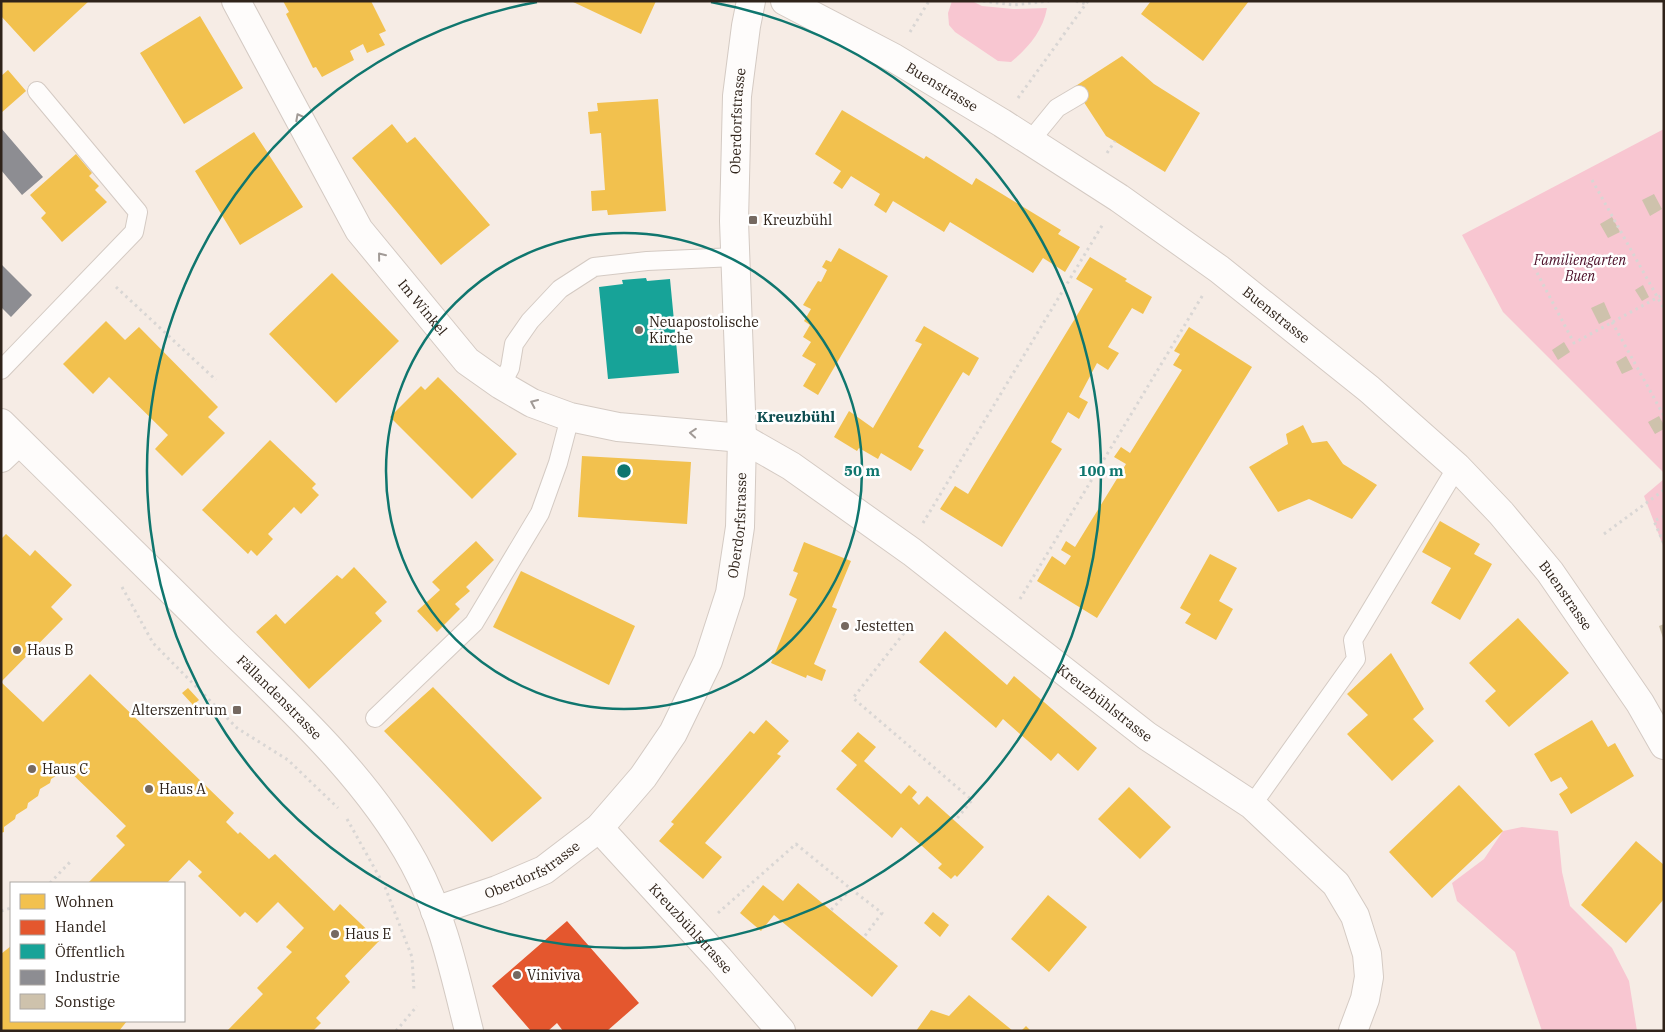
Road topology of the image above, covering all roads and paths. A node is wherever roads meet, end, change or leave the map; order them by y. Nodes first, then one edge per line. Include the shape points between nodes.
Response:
1 (236, 1) edge
2 (751, 1) edge
3 (785, 1) edge
4 (929, 1) edge
5 (983, 1) edge
6 (1049, 1) edge
7 (1076, 1) edge
8 (1087, 3) edge
9 (894, 58) junction
10 (37, 90) dead end
11 (1079, 95) dead end
12 (1002, 123) junction
13 (1030, 141) junction
14 (1592, 180) dead end
15 (1119, 198) junction
16 (735, 257) junction
17 (1219, 268) junction
18 (1534, 268) dead end
19 (98, 270) junction
20 (1664, 294) edge
21 (1658, 298) junction
22 (1664, 309) edge
23 (1612, 322) junction
24 (1, 370) edge
25 (216, 380) dead end
26 (501, 384) junction
27 (1664, 416) edge
28 (570, 417) junction
29 (742, 438) junction
30 (7, 441) edge
31 (1457, 467) junction
32 (1664, 490) edge
33 (1664, 516) edge
34 (1604, 534) dead end
35 (1664, 544) edge
36 (907, 549) junction
37 (119, 581) dead end
38 (1004, 625) junction
39 (908, 628) dead end
40 (374, 718) dead end
41 (1664, 745) edge
42 (1252, 805) junction
43 (955, 821) dead end
44 (599, 828) junction
45 (70, 862) dead end
46 (51, 882) edge
47 (850, 888) junction
48 (831, 910) dead end
49 (435, 911) junction
50 (695, 933) junction
51 (864, 937) dead end
52 (414, 991) dead end
53 (417, 1006) dead end
54 (396, 1031) edge
55 (469, 1031) edge
56 (781, 1031) edge
57 (1354, 1031) edge

26 -> 1 street, Im Winkel via 467,361 359,230
2 - 16 street, Oberdorfstrasse via 737,96
3 - 9 street, Buenstrasse
4 - 9 path
5 - 6 path via 1014,5
7 - 8 path
8 - 12 path
9 - 12 street, Buenstrasse
10 - 19 lane via 138,212 134,232
11 - 13 lane via 1057,108
12 - 13 street, Buenstrasse
13 - 15 street, Buenstrasse
14 - 21 path
15 - 17 street, Buenstrasse
15 - 36 path
16 - 26 lane via 646,261 594,268 560,289 530,321 514,344 510,368
16 - 29 street, Oberdorfstrasse
17 - 31 street, Buenstrasse via 1369,389
17 - 38 path
18 - 23 path via 1574,343
19 - 24 lane
19 - 25 path
20 - 21 path
21 - 22 path
21 - 23 path
23 - 27 path
28 -> 26 street, Im Winkel via 532,402
29 -> 28 street, Im Winkel via 618,427
28 - 40 lane via 558,464 540,513 474,623
29 - 36 street, Kreuzbühlstrasse via 791,466
29 - 44 street, Oberdorfstrasse via 740,527 730,593 708,660 673,733 643,777
30 - 49 street, Fällandenstrasse via 287,704 343,763 368,794 414,864
31 - 41 street, Buenstrasse via 1550,572 1640,704
31 - 42 lane via 1353,640 1356,659
32 - 34 path
33 - 35 path via 1654,521
36 - 38 street, Kreuzbühlstrasse
37 - 52 path via 153,642 237,728 288,760 344,814 385,887 412,957
38 - 42 street, Kreuzbühlstrasse via 1147,736
39 - 43 path via 853,698 972,800
42 - 57 street, Kreuzbühlstrasse via 1336,884 1355,916 1367,954 1369,977
44 - 49 street, Oberdorfstrasse via 544,870
44 - 50 street, Kreuzbühlstrasse
45 - 46 path
47 - 48 path
47 - 50 path via 796,844
47 - 51 path via 882,913
49 - 55 street, Fällandenstrasse
50 - 56 street, Kreuzbühlstrasse
53 - 54 path

